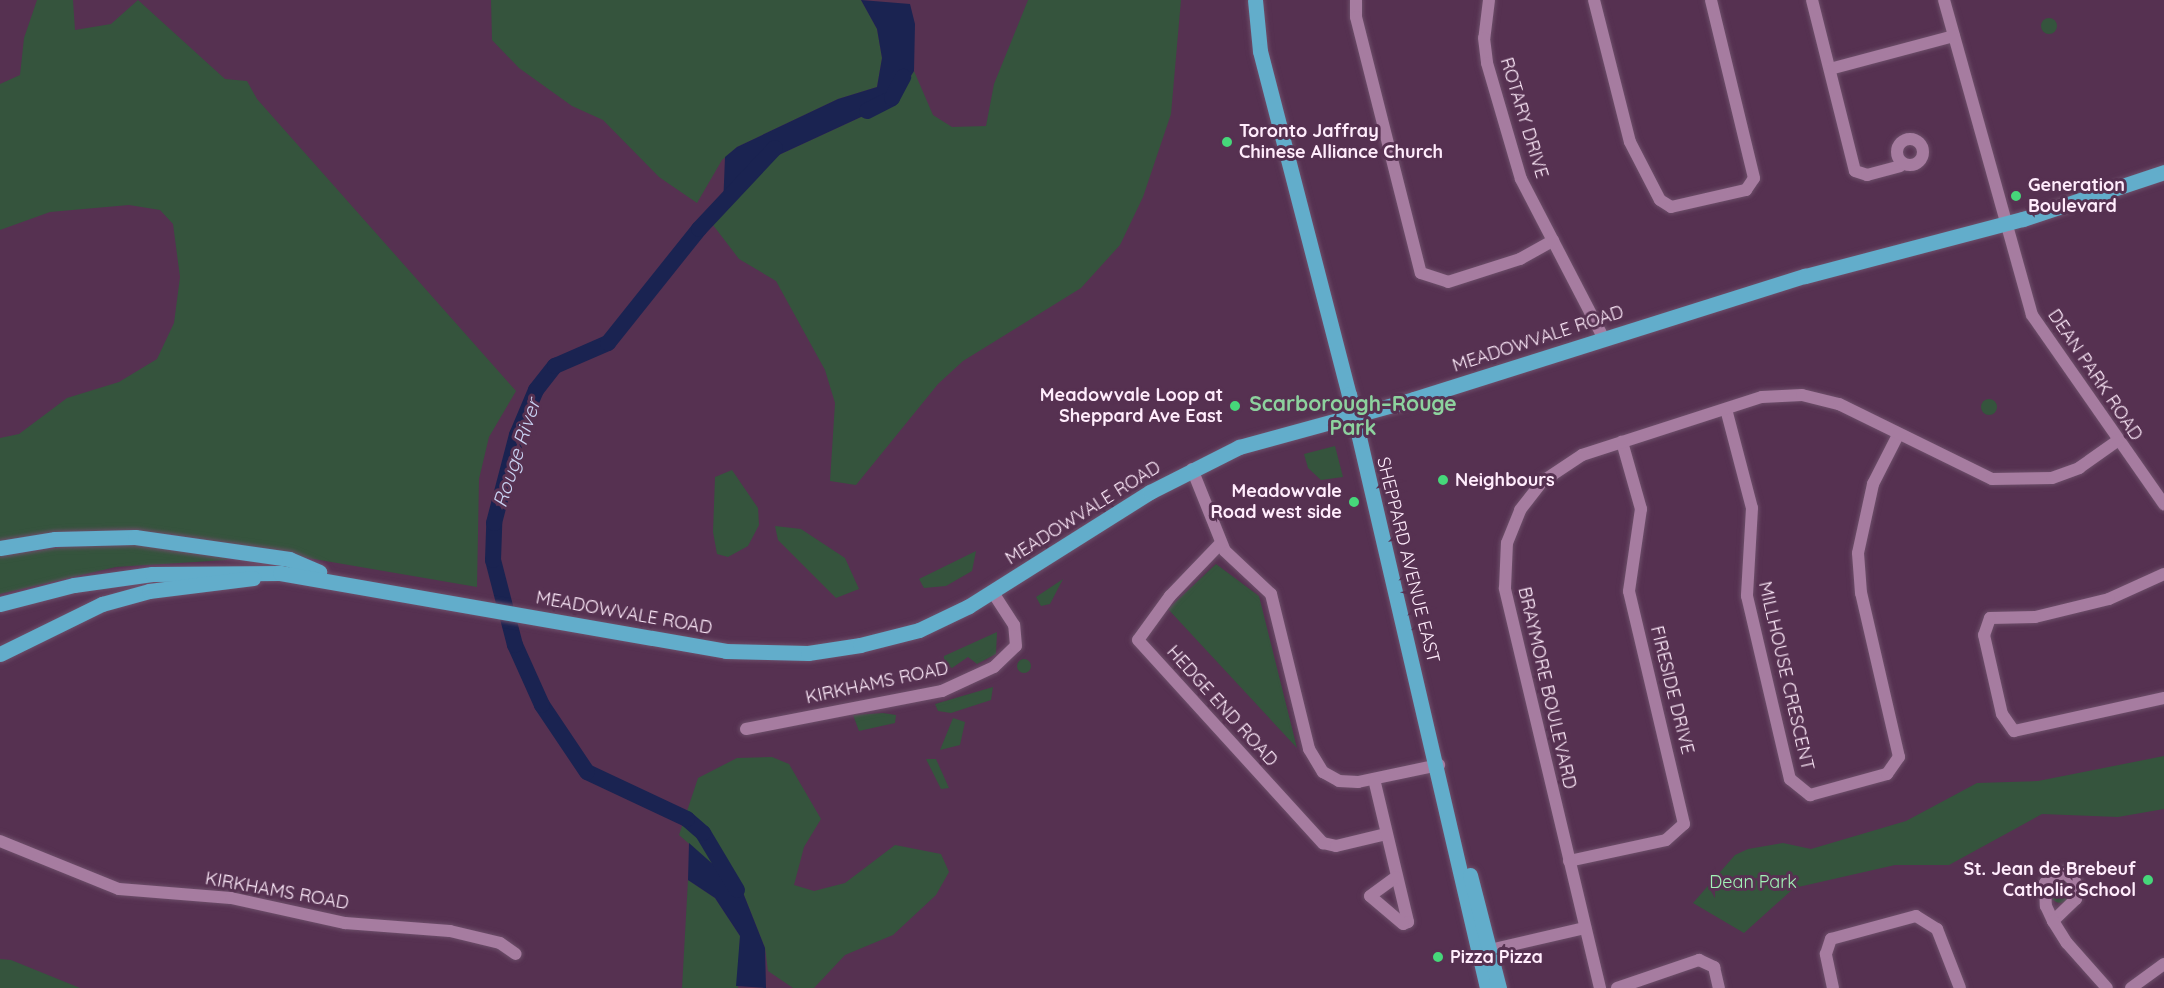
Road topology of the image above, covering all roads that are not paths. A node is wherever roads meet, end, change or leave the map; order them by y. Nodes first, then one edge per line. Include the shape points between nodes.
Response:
1 (1255, 0) edge
2 (1356, 0) edge
3 (1489, 0) edge
4 (1594, 0) edge
5 (1711, 0) edge
6 (1812, 0) edge
7 (1944, 0) edge
8 (1954, 36) junction
9 (1830, 69) junction
10 (1900, 166) dead end
11 (2164, 172) edge
12 (2006, 223) junction
13 (1554, 241) junction
14 (1603, 337) junction
15 (1726, 409) junction
16 (1353, 415) junction
17 (1898, 435) junction
18 (2117, 441) junction
19 (1622, 442) junction
20 (1192, 469) junction
21 (2164, 504) edge
22 (1221, 543) junction
23 (0, 548) edge
24 (280, 573) junction
25 (2164, 574) edge
26 (338, 580) junction
27 (993, 593) junction
28 (0, 604) edge
29 (0, 654) edge
30 (2164, 698) edge
31 (746, 729) dead end
32 (1439, 765) junction
33 (1374, 779) junction
34 (1386, 834) junction
35 (0, 841) edge
36 (1569, 861) junction
37 (1396, 877) dead end
38 (2053, 921) dead end
39 (1585, 928) junction
40 (1484, 952) junction
41 (516, 954) dead end
42 (2164, 964) edge
43 (1487, 988) edge
44 (1499, 988) edge
45 (1600, 988) edge
46 (1617, 988) edge
47 (1719, 988) edge
48 (1833, 988) edge
49 (1960, 988) edge
50 (2107, 988) edge
51 (2132, 988) edge

1 - 16 main road, SHEPPARD AVENUE EAST via 1260,51
2 - 13 street via 1356,17 1421,273 1448,282 1520,259
3 - 13 street, ROTARY DRIVE via 1484,38 1504,127 1521,179
4 - 5 street via 1630,142 1660,200 1671,207 1746,190 1754,178
6 - 9 street
7 - 8 street
8 - 9 street
8 - 12 street
9 - 10 street via 1855,171 1867,174
11 - 12 main road, MEADOWVALE ROAD
12 - 14 main road, MEADOWVALE ROAD
12 - 18 street, DEAN PARK ROAD via 2032,315
13 - 14 street, ROTARY DRIVE
14 - 16 main road, MEADOWVALE ROAD
15 - 17 street, BRAYMORE BOULEVARD via 1762,397 1802,395 1839,404
15 - 17 street, MILLHOUSE CRESCENT via 1752,508 1747,596 1790,779 1810,795 1887,774 1899,757 1858,560 1873,484
15 - 19 street, BRAYMORE BOULEVARD
16 - 20 main road, MEADOWVALE ROAD via 1246,444
16 - 32 main road, SHEPPARD AVENUE EAST
17 - 18 street, BRAYMORE BOULEVARD via 1992,479 2026,481 2079,468
18 - 21 street, DEAN PARK ROAD
19 - 36 street, BRAYMORE BOULEVARD via 1582,455 1543,481 1520,510 1504,563 1508,608
19 - 36 street, FIRESIDE DRIVE via 1641,509 1629,591 1684,824 1666,840
20 - 22 street
20 - 27 main road, MEADOWVALE ROAD
22 - 33 street via 1231,560 1262,580 1271,594 1314,760 1339,781
22 - 34 street, HEDGE END ROAD via 1170,596 1138,640 1323,843 1336,846
23 - 26 main road via 100,537 183,540 289,559
24 - 26 main road, MEADOWVALE ROAD
24 - 28 main road, MEADOWVALE ROAD via 152,574 74,585
24 - 29 main road via 133,595 73,615
25 - 30 street via 2109,599 2035,618 1990,618 1984,635 2001,714 2014,731
26 - 27 main road, MEADOWVALE ROAD via 726,651 808,653 919,630
27 - 31 street, KIRKHAMS ROAD via 1011,618 1016,646 994,667 942,691
32 - 33 street
32 - 40 main road, SHEPPARD AVENUE EAST
33 - 34 street
34 - 37 street
35 - 41 street, KIRKHAMS ROAD via 119,889 231,898 345,922 450,931 500,943
36 - 39 street, BRAYMORE BOULEVARD
38 - 50 street
39 - 40 street
39 - 45 street, BRAYMORE BOULEVARD
40 - 43 main road, SHEPPARD AVENUE EAST
40 - 44 main road, SHEPPARD AVENUE EAST
42 - 51 street
46 - 47 street via 1699,960 1714,967
48 - 49 street via 1826,954 1831,939 1916,916 1937,929

